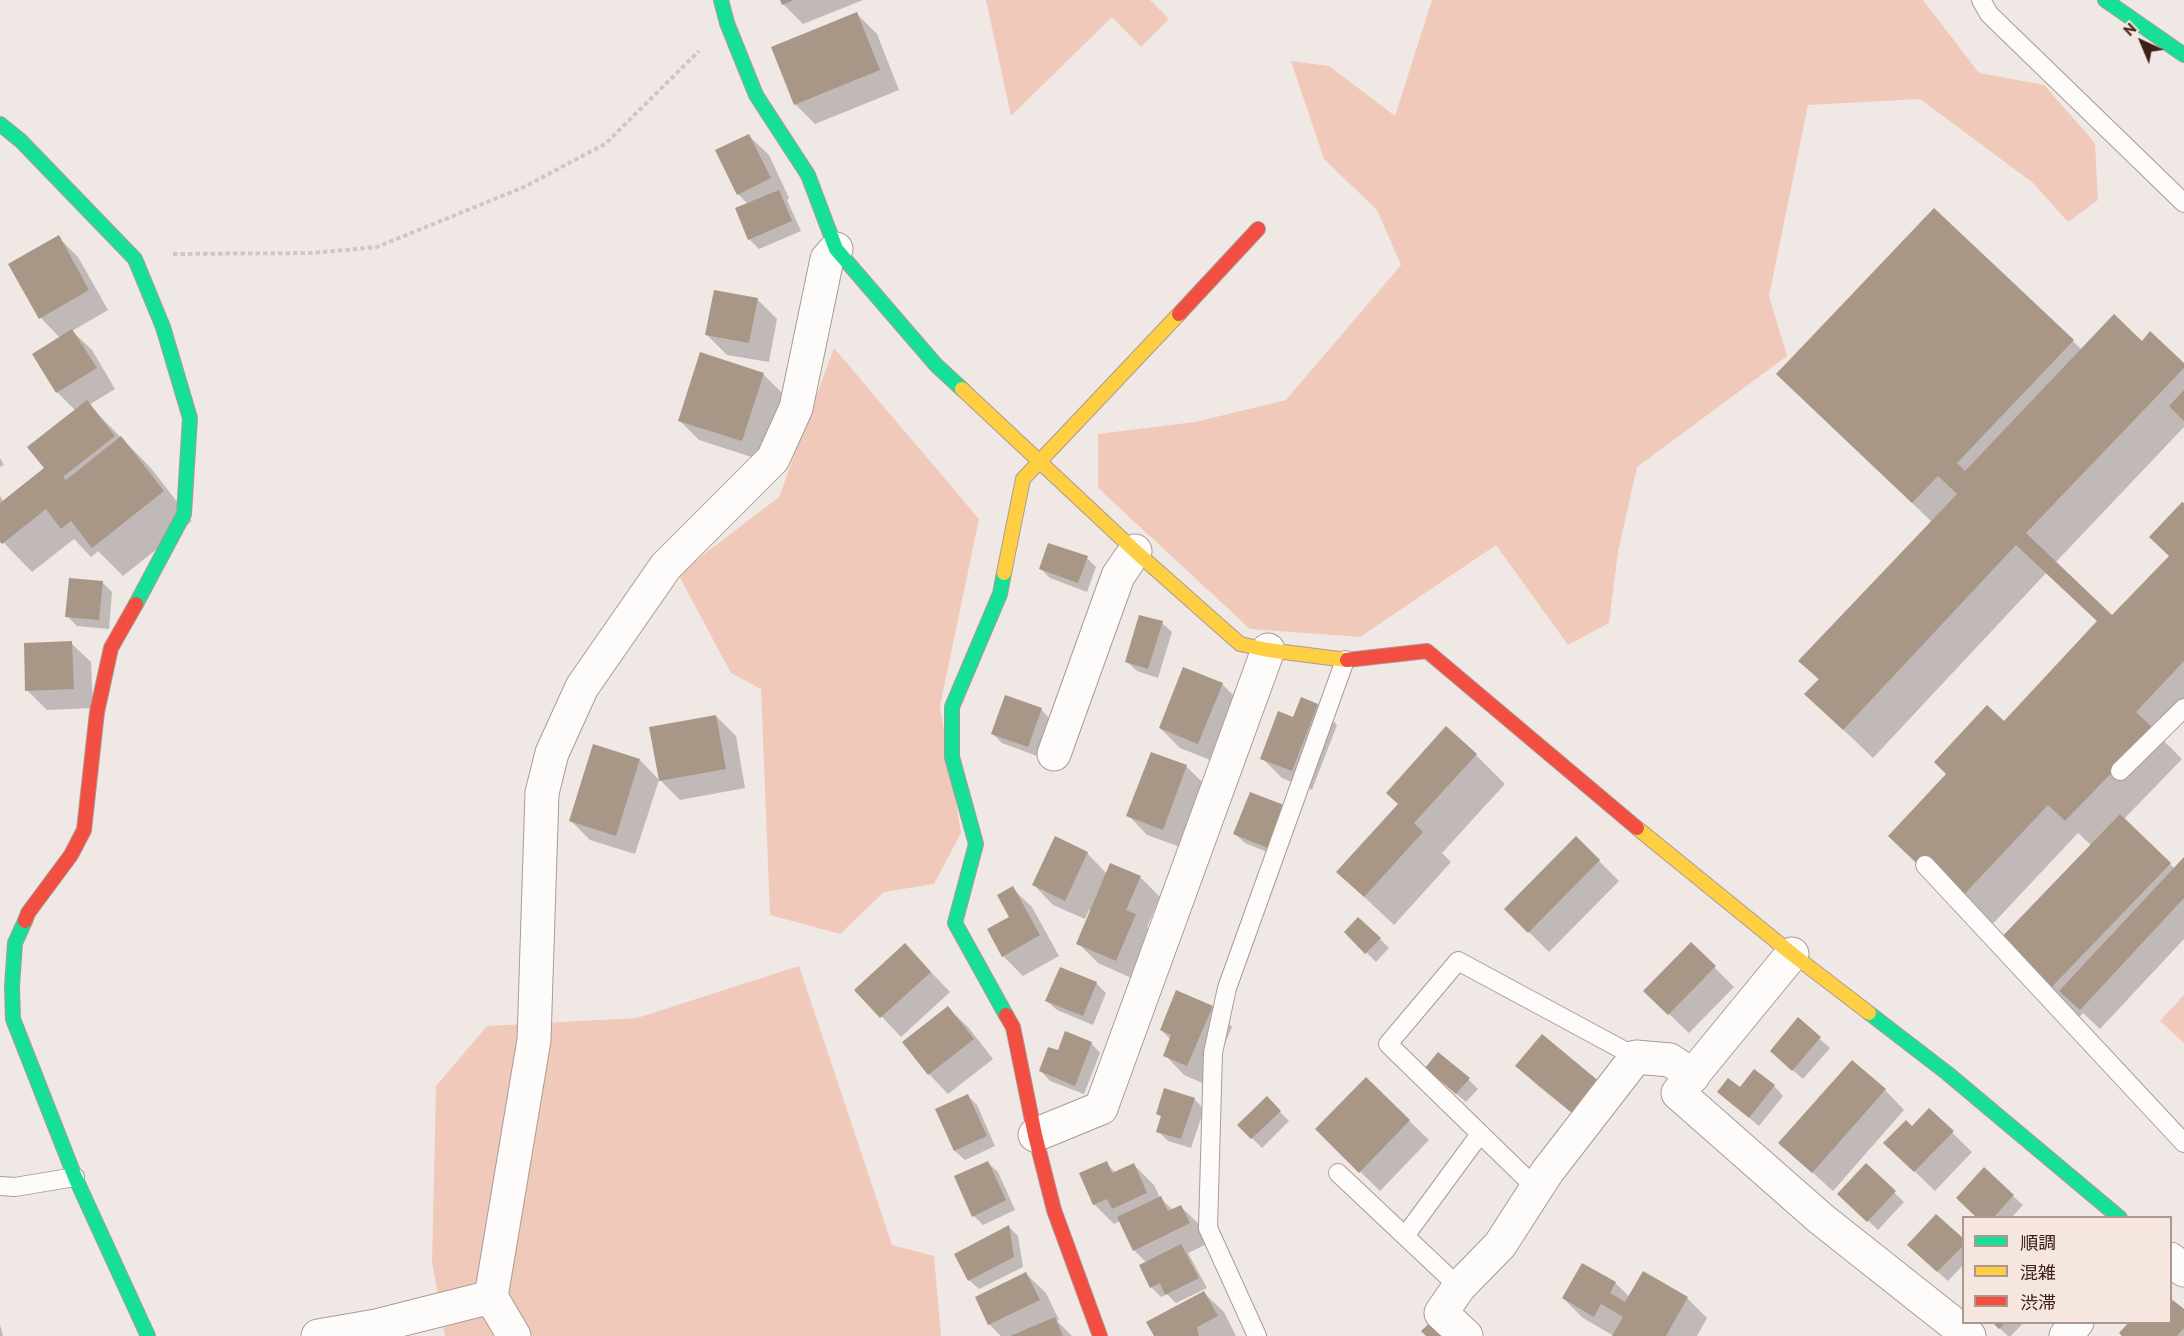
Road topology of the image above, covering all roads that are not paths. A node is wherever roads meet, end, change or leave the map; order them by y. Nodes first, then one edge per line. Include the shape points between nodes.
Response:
1 (721, 0) edge
2 (1981, 0) edge
3 (2105, 0) edge
4 (2184, 55) edge
5 (0, 124) edge
6 (2184, 202) edge
7 (1258, 229) dead end
8 (836, 249) junction
9 (1039, 462) junction
10 (1135, 551) junction
11 (1268, 650) junction
12 (1345, 660) junction
13 (2184, 708) edge
14 (1054, 754) dead end
15 (2120, 771) dead end
16 (1925, 866) dead end
17 (1792, 954) junction
18 (1636, 1057) junction
19 (1692, 1076) junction
20 (1480, 1134) junction
21 (1035, 1136) junction
22 (2184, 1143) edge
23 (1338, 1173) dead end
24 (75, 1177) junction
25 (0, 1186) edge
26 (1537, 1189) junction
27 (2118, 1216) edge
28 (1405, 1236) junction
29 (2172, 1261) edge
30 (2184, 1270) edge
31 (1459, 1287) junction
32 (491, 1296) junction
33 (2076, 1324) edge
34 (148, 1336) edge
35 (318, 1336) edge
36 (514, 1336) edge
37 (1100, 1336) edge
38 (1257, 1336) edge
39 (1466, 1336) edge
40 (1969, 1336) edge
41 (2066, 1336) edge

1 - 8 street via 756,95 808,176
2 - 6 lane via 1989,14
3 - 4 street
5 - 24 street via 135,260 163,327 190,418 184,514 111,648 97,712 84,830 28,914 15,943 13,1019
7 - 9 street
8 - 9 street via 936,365
8 - 32 street via 827,259 796,408 772,459 666,566 582,687 552,753 542,793 534,1040
9 - 10 street
9 - 21 street via 1023,479 1000,594 952,706 952,757 976,844 955,923 1013,1027
10 - 11 street via 1240,644
10 - 14 street via 1118,576
11 - 12 street
11 - 21 street via 1101,1108
12 - 17 street via 1427,651
12 - 38 lane via 1227,988 1213,1053 1208,1228
13 - 15 lane
16 - 22 lane
17 - 19 street
17 - 27 street via 1947,1073
18 - 19 street via 1670,1060
18 - 20 lane via 1458,961 1388,1044
18 - 26 street
19 - 40 street via 1678,1093 1820,1218
20 - 26 lane
20 - 28 lane
21 - 37 street via 1054,1210
23 - 28 lane
24 - 25 lane
24 - 34 street
26 - 31 street via 1500,1245
28 - 31 lane
29 - 30 street
31 - 39 street via 1441,1312
32 - 35 street via 376,1326
32 - 36 street
33 - 41 street

